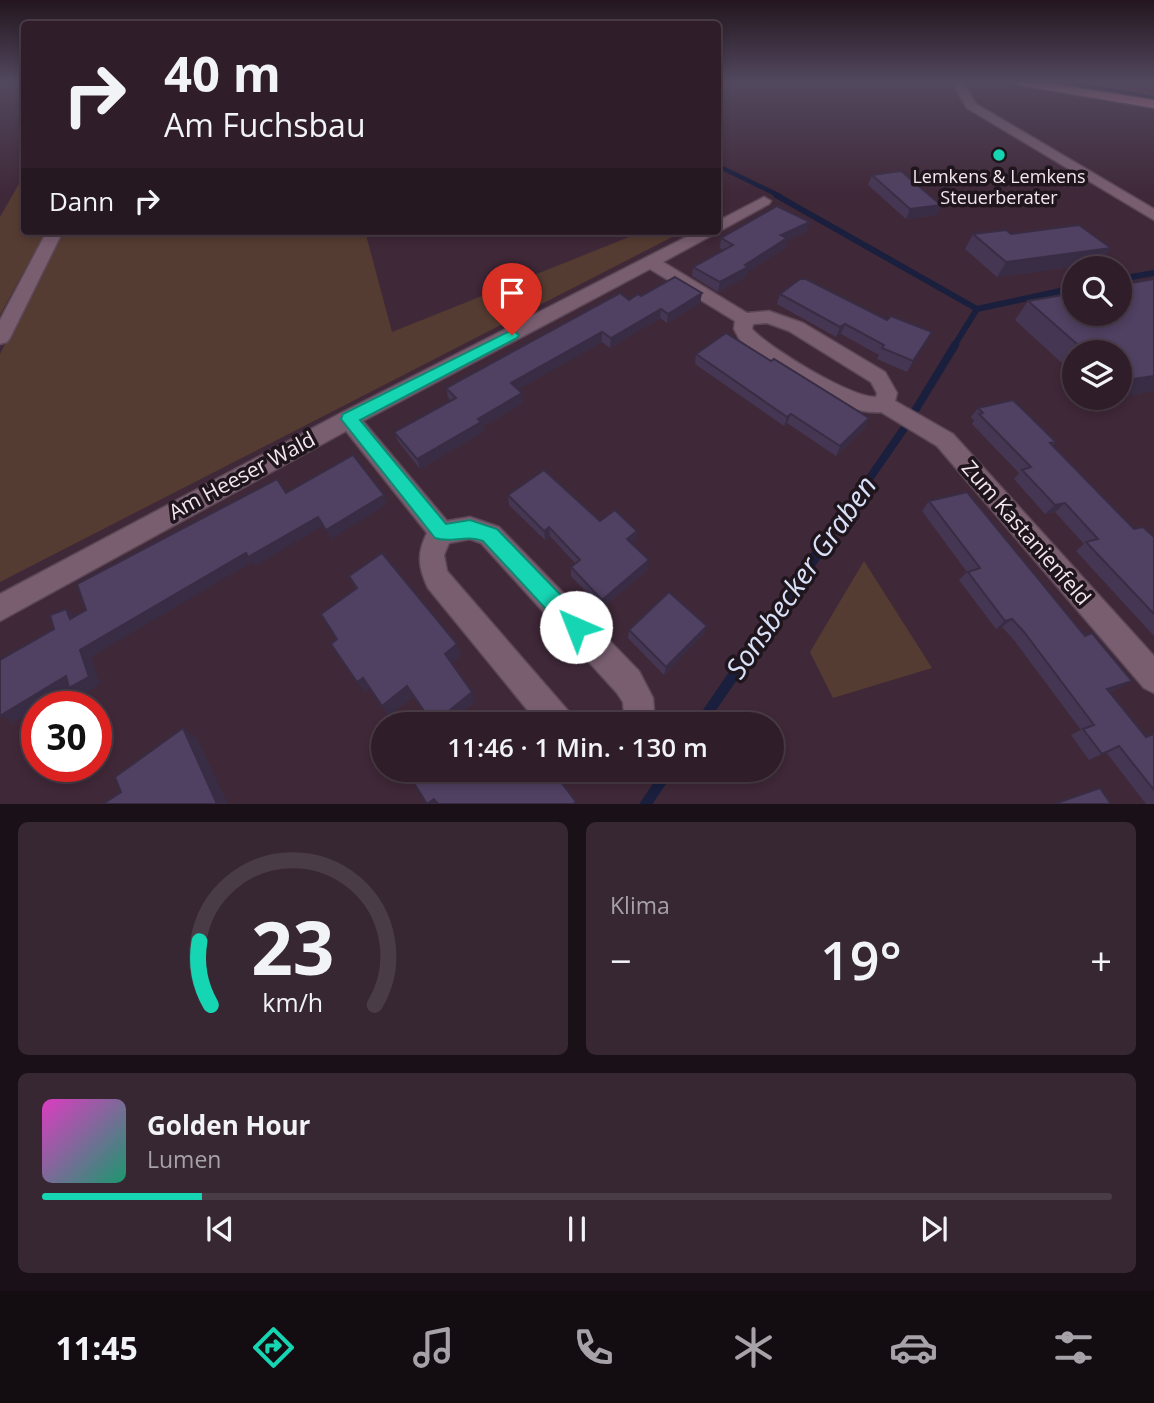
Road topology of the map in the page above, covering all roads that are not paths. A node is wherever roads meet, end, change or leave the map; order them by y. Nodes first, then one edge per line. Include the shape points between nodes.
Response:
1 (994, 120) edge
2 (764, 201) dead end
3 (1154, 215) edge
4 (721, 225) edge
5 (53, 235) edge
6 (703, 235) edge
7 (652, 262) junction
8 (744, 319) junction
9 (0, 338) edge
10 (884, 404) junction
11 (349, 419) junction
12 (442, 533) junction
13 (0, 608) edge
14 (1154, 678) edge
15 (549, 712) edge
16 (639, 712) edge

1 - 3 street
2 - 4 street
5 - 9 street
6 - 7 street, Am Heeser Wald
7 - 8 street, Zum Kastanienfeld
7 - 11 street, Am Heeser Wald
8 - 10 street, Zum Kastanienfeld via 747,336 845,399 870,407
8 - 10 street, Zum Kastanienfeld via 778,320 862,366 883,382
10 - 14 street, Zum Kastanienfeld via 945,440
11 - 12 street
11 - 13 street, Am Heeser Wald
12 - 15 street via 431,552 437,579
12 - 16 street via 470,528 490,535 628,682 638,698

